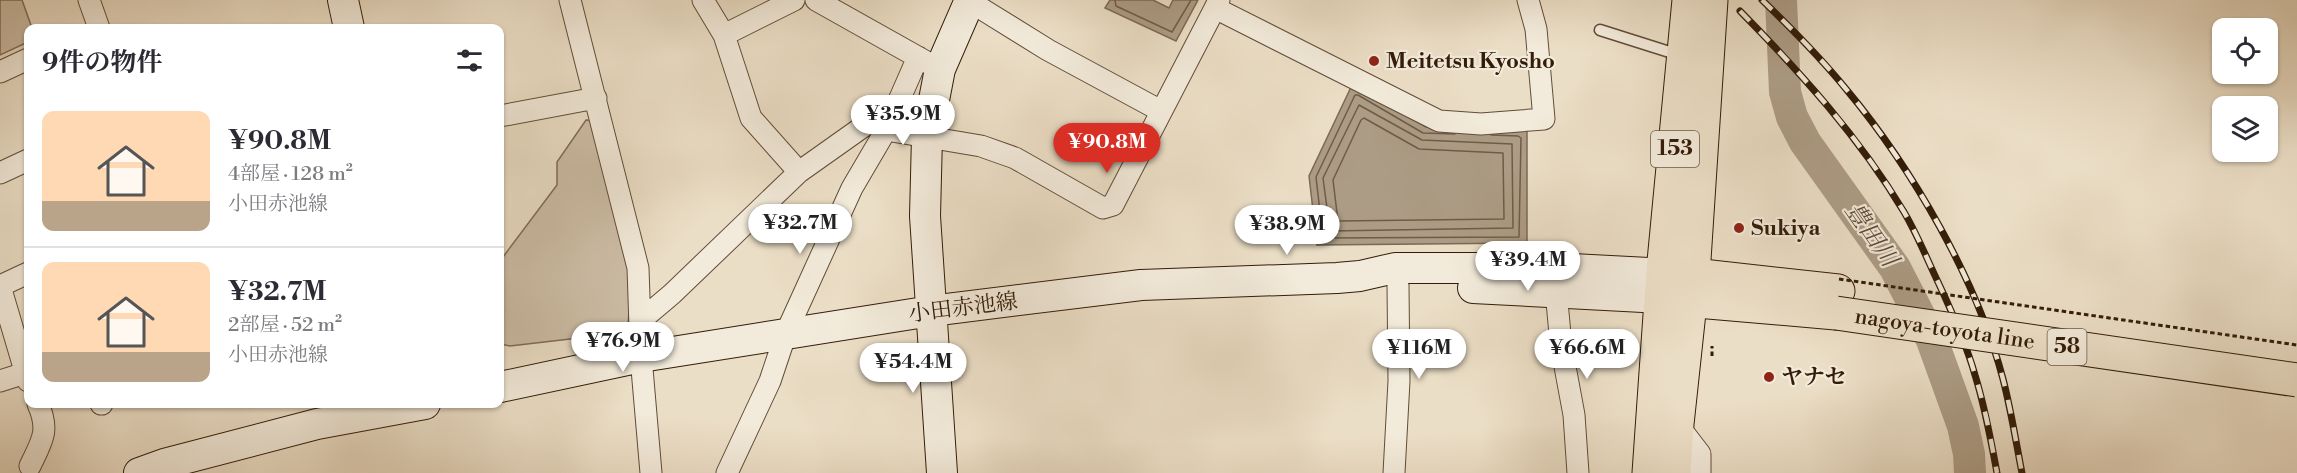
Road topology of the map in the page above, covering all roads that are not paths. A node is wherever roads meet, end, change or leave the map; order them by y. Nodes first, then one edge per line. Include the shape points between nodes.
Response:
1 (89, 0) edge
2 (343, 0) edge
3 (570, 0) edge
4 (703, 0) edge
5 (794, 0) edge
6 (816, 0) edge
7 (1528, 0) edge
8 (1689, 0) edge
9 (1711, 0) edge
10 (970, 1) edge
11 (1217, 4) edge
12 (97, 24) edge
13 (348, 24) edge
14 (1600, 30) dead end
15 (724, 35) junction
16 (1684, 56) junction
17 (24, 61) edge
18 (929, 63) junction
19 (0, 72) edge
20 (596, 98) junction
21 (1161, 111) junction
22 (504, 115) edge
23 (889, 123) junction
24 (927, 136) junction
25 (24, 162) edge
26 (799, 172) junction
27 (0, 173) edge
28 (24, 275) edge
29 (1360, 276) junction
30 (1398, 285) junction
31 (1677, 286) junction
32 (1556, 291) junction
33 (1838, 294) junction
34 (931, 311) junction
35 (640, 321) junction
36 (786, 333) junction
37 (641, 357) junction
38 (2297, 360) edge
39 (24, 367) edge
40 (24, 377) edge
41 (2297, 380) edge
42 (0, 381) edge
43 (504, 386) edge
44 (40, 408) edge
45 (380, 408) edge
46 (315, 414) edge
47 (1677, 424) junction
48 (30, 466) dead end
49 (139, 473) edge
50 (651, 473) edge
51 (727, 473) edge
52 (942, 473) edge
53 (1394, 473) edge
54 (1578, 473) edge
55 (1649, 473) edge
56 (1674, 473) edge
57 (1700, 473) edge

1 - 12 street
2 - 13 street
3 - 20 street
4 - 15 street
5 - 15 street
6 - 18 street
7 - 11 street via 1536,29 1544,118 1481,124 1439,121
8 - 16 main road, 153
9 - 31 main road, 153
10 - 18 street
10 - 21 street via 1048,50
11 - 21 street
14 - 16 lane
15 - 26 street via 751,117
16 - 31 main road, 153
17 - 19 street
18 - 23 street
18 - 24 street
20 - 22 street
20 - 35 street via 638,268
21 - 24 street via 1113,205 1103,208 1015,158 981,146
23 - 24 street
23 - 26 street via 871,121
23 - 36 street via 852,188
24 - 34 street via 925,216
25 - 27 street
26 - 35 street
28 - 39 street via 0,286
29 - 30 street, 小田赤池線
29 - 31 street, 小田赤池線 via 1395,268 1553,268
29 - 34 street, 小田赤池線 via 1141,285
30 - 32 street, 小田赤池線
30 - 53 street via 1398,440
31 - 32 street, 小田赤池線
31 - 33 main road, nagoya-toyota line / 58
31 - 47 main road, 153
31 - 55 main road, 153
32 - 54 street
33 - 38 main road, nagoya-toyota line / 58
33 - 41 main road, nagoya-toyota line / 58, bridge
34 - 36 street, 小田赤池線
34 - 52 street
35 - 37 street
36 - 37 street, 小田赤池線
36 - 51 street via 770,381
37 - 43 street, 小田赤池線
37 - 50 street
40 - 42 street
44 - 48 street via 46,420 43,441
45 - 46 street
46 - 49 street
47 - 56 main road, 153
47 - 57 street via 1700,454

